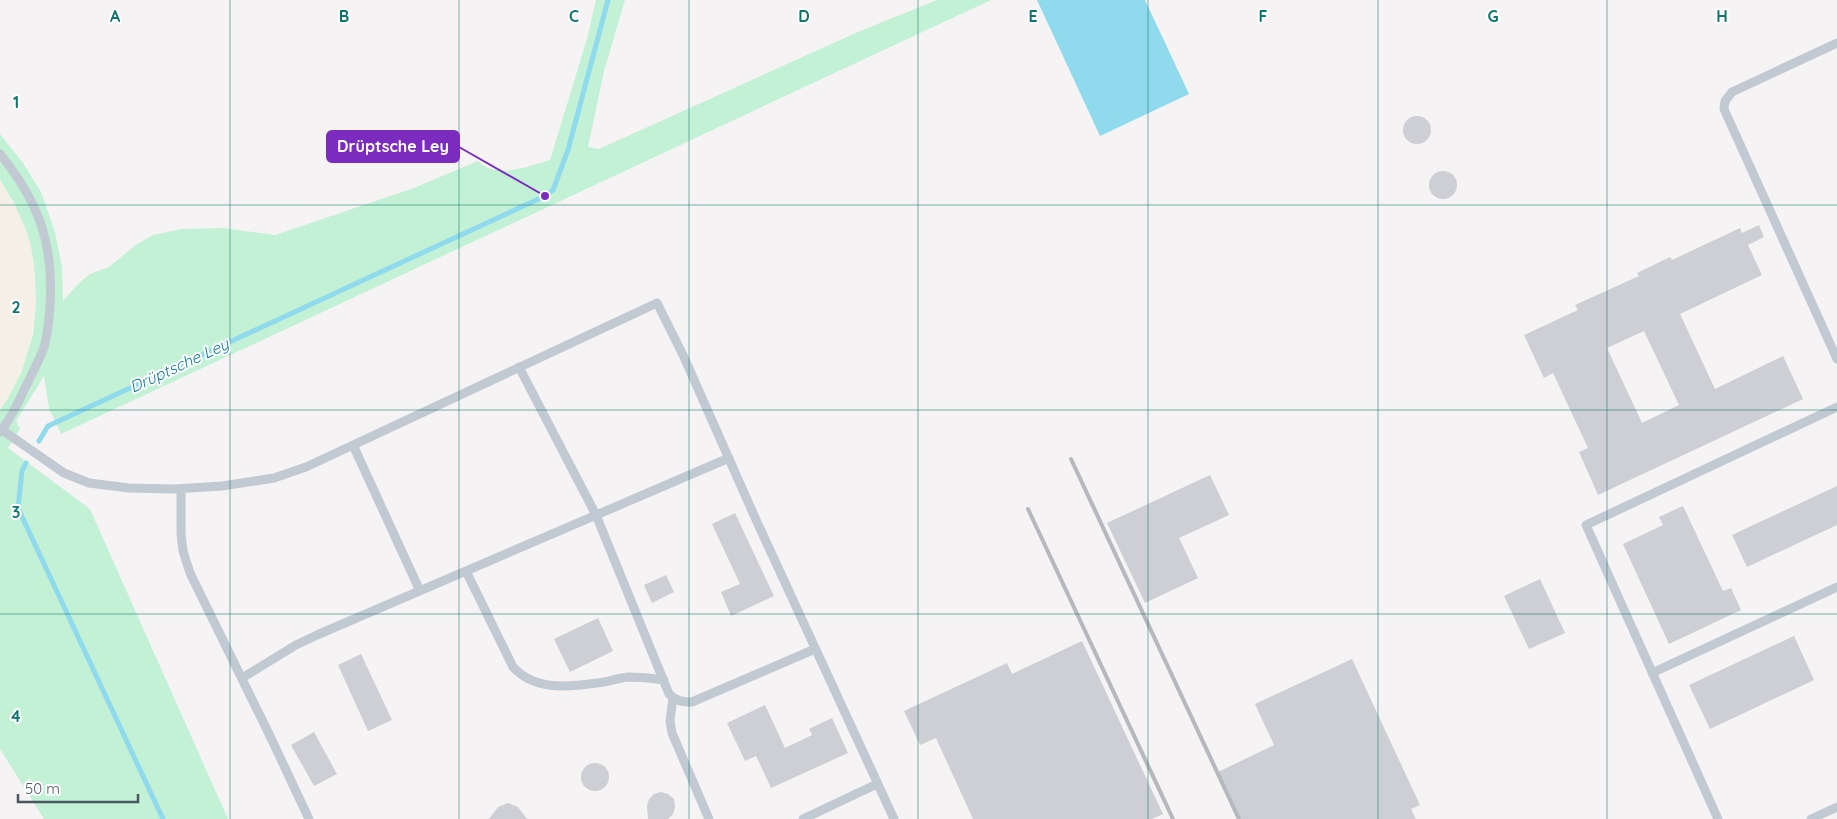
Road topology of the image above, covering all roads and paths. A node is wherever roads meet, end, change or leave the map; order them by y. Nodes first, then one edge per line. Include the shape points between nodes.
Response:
1 (1837, 43) edge
2 (0, 154) edge
3 (1837, 359) edge
4 (519, 367) junction
5 (1837, 407) edge
6 (1, 431) edge
7 (353, 445) junction
8 (729, 458) junction
9 (181, 489) junction
10 (596, 515) junction
11 (466, 571) junction
12 (1837, 588) edge
13 (420, 591) junction
14 (815, 649) junction
15 (1652, 673) junction
16 (242, 678) junction
17 (664, 680) junction
18 (673, 698) junction
19 (878, 784) junction
20 (1837, 807) edge
21 (309, 819) edge
22 (709, 819) edge
23 (804, 819) edge
24 (894, 819) edge
25 (1718, 819) edge
26 (1812, 819) edge

1 - 3 lane via 1732,92 1725,101 1724,109
2 - 6 lane via 16,174 40,222 50,262 51,285 44,347
4 - 7 lane
4 - 8 lane via 657,303
4 - 10 lane
5 - 15 lane via 1586,525
6 - 9 lane via 64,473 82,481 128,488
7 - 9 lane via 274,478
7 - 13 lane
8 - 10 lane
8 - 14 lane
9 - 16 lane via 181,534 190,573
10 - 11 lane
10 - 17 lane
11 - 13 lane
11 - 17 lane via 513,667 521,676 537,684 551,686 627,677
12 - 15 lane
13 - 16 lane via 296,645
14 - 18 lane via 692,702
14 - 19 lane
15 - 25 lane
16 - 21 lane
17 - 18 lane
18 - 22 lane via 672,733
19 - 23 lane
19 - 24 lane
20 - 26 lane

